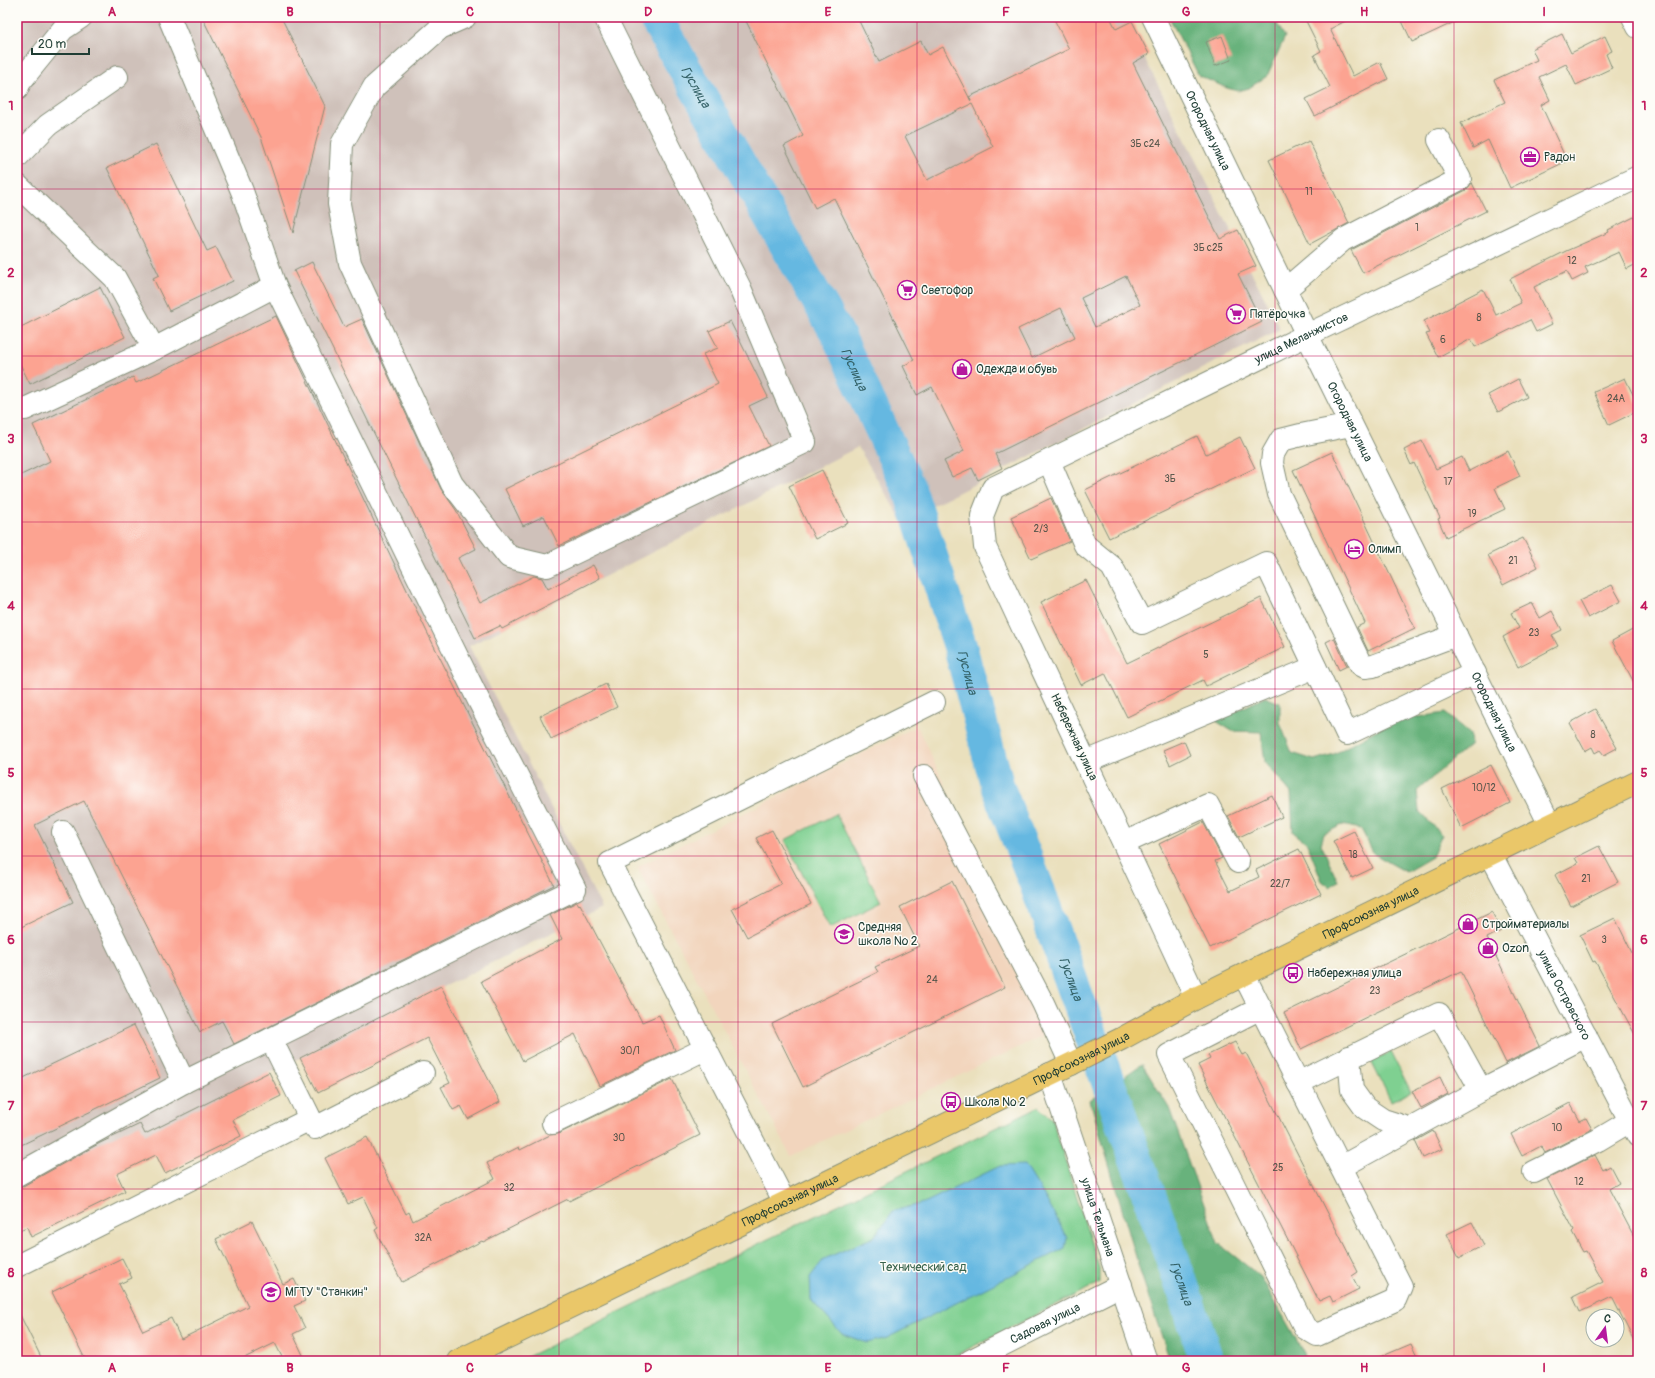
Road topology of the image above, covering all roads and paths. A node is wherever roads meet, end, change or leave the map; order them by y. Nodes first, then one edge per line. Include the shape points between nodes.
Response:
1 (81, 17) edge
2 (169, 17) edge
3 (465, 17) edge
4 (605, 17) edge
5 (1153, 17) edge
6 (1633, 17) edge
7 (441, 23) edge
8 (1638, 27) edge
9 (117, 77) dead end
10 (17, 89) edge
11 (1440, 140) dead end
12 (17, 157) edge
13 (1638, 177) edge
14 (17, 184) edge
15 (275, 286) junction
16 (1285, 290) junction
17 (1306, 335) junction
18 (154, 349) junction
19 (17, 408) edge
20 (1351, 425) junction
21 (1048, 461) junction
22 (982, 516) joint
23 (1456, 634) junction
24 (1315, 667) junction
25 (1475, 673) junction
26 (934, 702) dead end
27 (1086, 762) junction
28 (924, 776) dead end
29 (1638, 782) edge
30 (1550, 825) junction
31 (63, 832) dead end
32 (1124, 843) junction
33 (1491, 855) junction
34 (1238, 862) dead end
35 (1244, 975) junction
36 (1196, 998) junction
37 (1261, 1008) junction
38 (1586, 1036) junction
39 (271, 1039) junction
40 (705, 1049) junction
41 (1349, 1057) junction
42 (1074, 1063) junction
43 (423, 1074) dead end
44 (1050, 1074) junction
45 (184, 1082) junction
46 (1298, 1082) junction
47 (1481, 1090) junction
48 (310, 1119) junction
49 (553, 1123) dead end
50 (1634, 1128) edge
51 (1411, 1129) junction
52 (1341, 1167) junction
53 (1534, 1172) dead end
54 (17, 1175) edge
55 (785, 1202) junction
56 (17, 1266) edge
57 (1121, 1285) junction
58 (458, 1361) edge
59 (970, 1361) edge
60 (1146, 1361) edge

1 - 10 street via 63,29
2 - 15 street via 242,191
3 - 7 street
4 - 7 street via 740,288 805,442 547,566 509,557 452,484 350,263 339,204 342,144 374,88
5 - 16 street, Огородная улица
6 - 8 street
9 - 12 street via 48,125
11 - 16 street via 1460,179 1342,240
13 - 17 street, улица Меланжистов
14 - 18 street via 115,278
15 - 18 street
15 - 39 street via 478,699 575,889
16 - 17 street, Огородная улица
17 - 20 street, Огородная улица
17 - 21 street, улица Меланжистов
18 - 19 street via 25,409
20 - 23 street, Огородная улица
20 - 23 street via 1282,440 1273,454 1272,463 1279,494 1361,665 1373,666
21 - 22 street, улица Меланжистов via 993,488
21 - 24 street via 1085,545 1112,568 1142,623 1266,563
22 - 27 street, Набережная улица via 985,547
23 - 25 street, Огородная улица
24 - 25 street via 1347,734
24 - 27 street
25 - 30 street, Огородная улица
26 - 40 street via 610,863
27 - 32 street, Набережная улица
28 - 42 street
29 - 30 main road, Профсоюзная улица
30 - 33 main road, Профсоюзная улица
31 - 45 street
32 - 34 street via 1208,805
32 - 36 street, Набережная улица
33 - 35 main road, Профсоюзная улица
33 - 38 street, улица Островского
35 - 36 main road, Профсоюзная улица
35 - 37 street
36 - 42 main road, Профсоюзная улица
37 - 46 street
37 - 52 street via 1169,1055 1306,1328 1317,1335 1395,1300 1401,1286
38 - 47 street
38 - 50 street, улица Островского
39 - 45 street
39 - 48 street
40 - 49 street
40 - 55 street
41 - 46 street
41 - 47 street via 1439,1014
41 - 51 street via 1352,1090 1365,1108 1383,1120
42 - 44 main road, Профсоюзная улица
43 - 48 street via 314,1128
44 - 55 main road, Профсоюзная улица
44 - 57 street, улица Тельмана
45 - 54 street
46 - 52 street
47 - 51 street
48 - 56 street
50 - 53 street via 1598,1140
51 - 52 street
55 - 58 main road, Профсоюзная улица
57 - 59 street, Садовая улица
57 - 60 street, улица Тельмана

